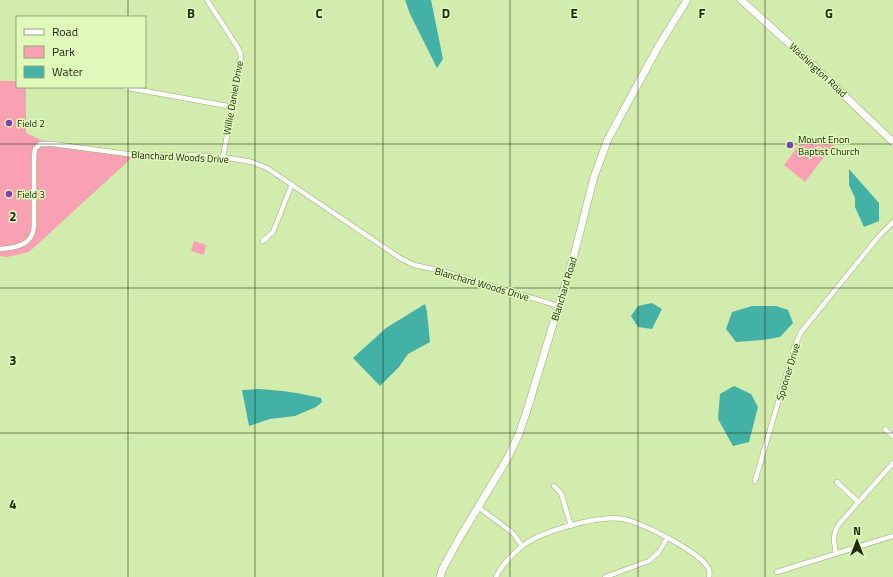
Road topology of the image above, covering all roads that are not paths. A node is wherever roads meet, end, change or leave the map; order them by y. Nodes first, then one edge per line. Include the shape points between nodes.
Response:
1 (207, 0) edge
2 (687, 0) edge
3 (741, 0) edge
4 (128, 88) edge
5 (233, 107) junction
6 (893, 142) edge
7 (223, 157) junction
8 (292, 184) junction
9 (893, 222) edge
10 (263, 241) dead end
11 (0, 249) edge
12 (559, 306) junction
13 (885, 429) dead end
14 (893, 436) edge
15 (893, 462) edge
16 (755, 481) dead end
17 (837, 482) dead end
18 (554, 486) dead end
19 (858, 502) junction
20 (478, 508) junction
21 (571, 526) junction
22 (893, 536) edge
23 (667, 538) junction
24 (522, 546) junction
25 (836, 554) junction
26 (777, 572) dead end
27 (440, 577) edge
28 (496, 577) edge
29 (605, 577) edge
30 (709, 577) edge

1 - 5 street, Willie Daniel Drive via 241,55
2 - 12 street, Blanchard Road via 658,47 608,140 594,177
3 - 6 street, Washington Road
4 - 5 street
5 - 7 street, Willie Daniel Drive
7 - 8 street, Blanchard Woods Drive via 252,162
7 - 11 street, Blanchard Woods Drive via 142,156 40,144 35,149 34,157 33,235 22,245
8 - 10 street via 273,232
8 - 12 street, Blanchard Woods Drive via 414,265
9 - 16 street, Spooner Drive via 801,332
12 - 20 street, Blanchard Road via 519,434
13 - 14 street
15 - 19 street
17 - 19 street
18 - 21 street via 561,493
19 - 25 street via 835,530 833,539
20 - 24 street via 513,533
20 - 27 street, Blanchard Road
21 - 23 street via 581,522 622,519 641,524
21 - 24 street via 538,537
22 - 25 street
23 - 29 street via 659,552 649,561
23 - 30 street via 708,566
24 - 28 street
25 - 26 street

